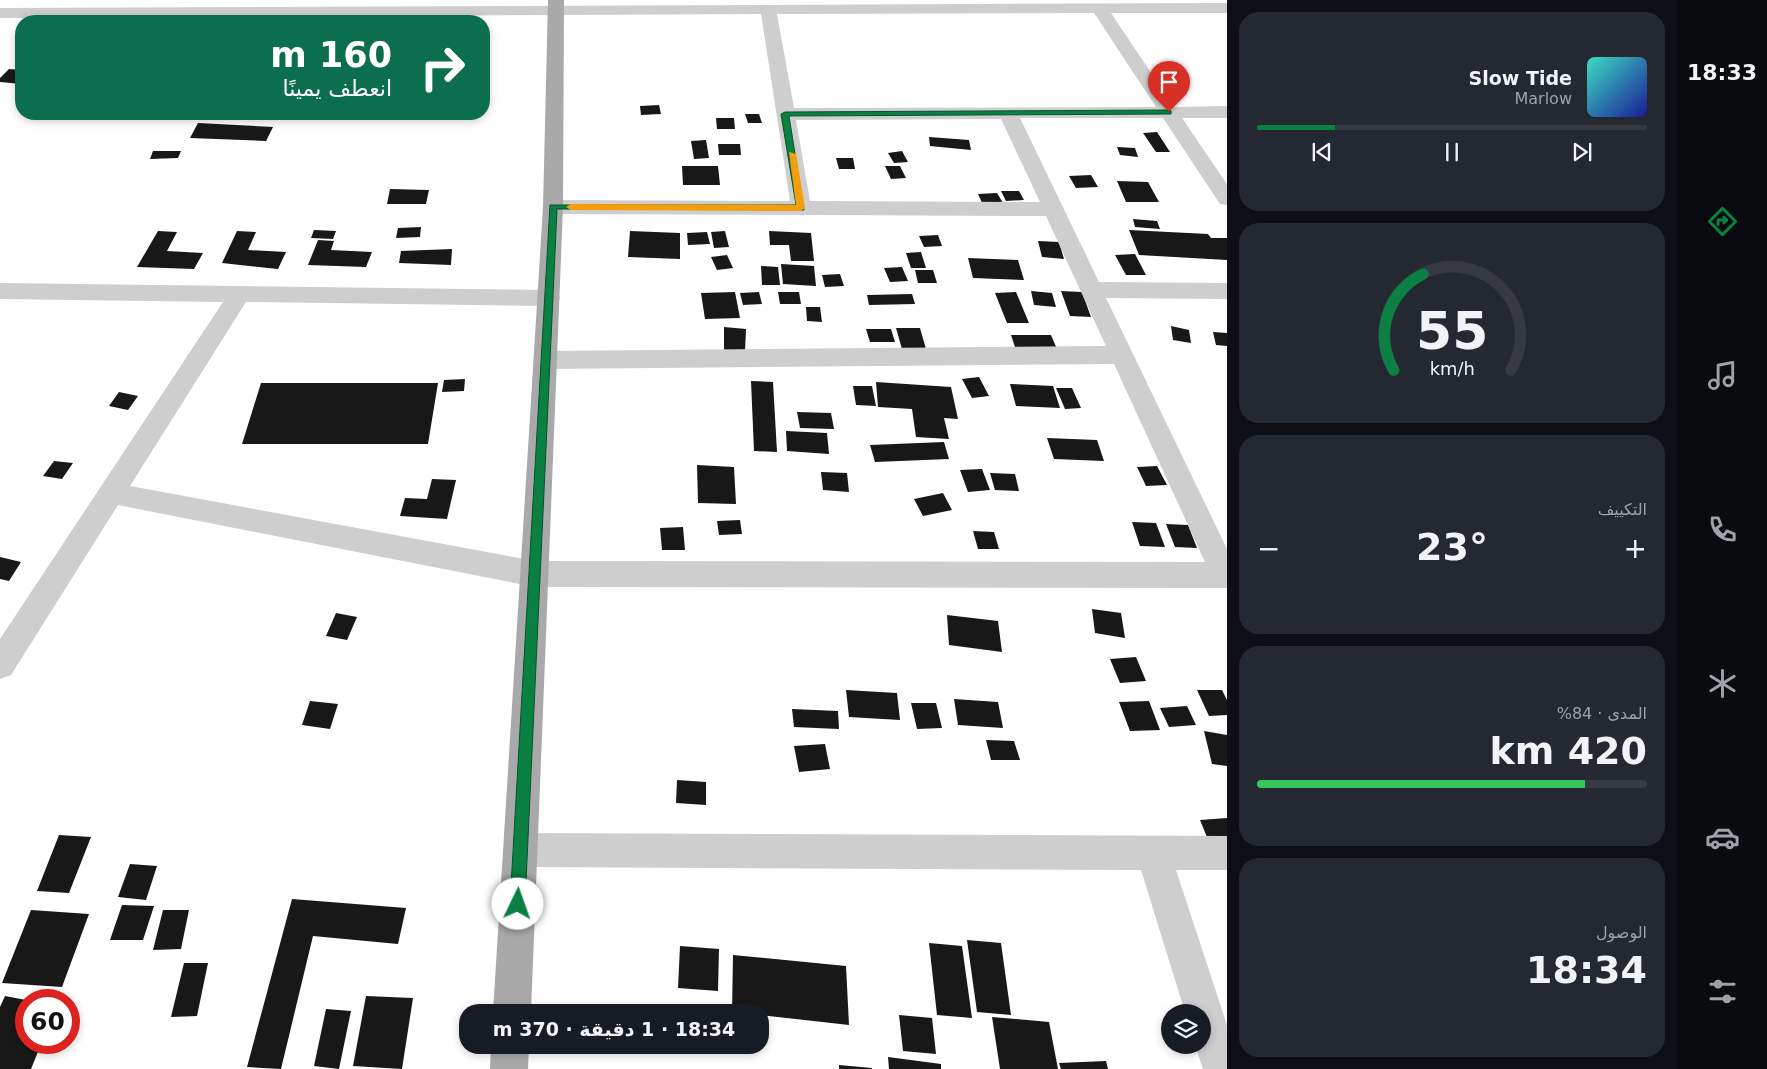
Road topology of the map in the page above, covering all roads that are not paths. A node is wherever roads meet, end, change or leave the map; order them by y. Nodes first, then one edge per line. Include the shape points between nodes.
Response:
1 (556, 4) edge
2 (921, 4) edge
3 (1173, 4) edge
4 (217, 6) edge
5 (1099, 8) junction
6 (1227, 8) edge
7 (768, 10) junction
8 (0, 13) edge
9 (1169, 112) junction
10 (1227, 112) edge
11 (1008, 113) junction
12 (785, 114) junction
13 (1227, 199) edge
14 (553, 207) junction
15 (801, 208) junction
16 (1053, 209) junction
17 (1091, 290) junction
18 (0, 291) edge
19 (1227, 291) edge
20 (240, 294) junction
21 (548, 298) junction
22 (1122, 356) junction
23 (546, 360) junction
24 (111, 493) junction
25 (535, 574) junction
26 (1226, 575) edge
27 (0, 665) edge
28 (521, 850) junction
29 (1153, 853) junction
30 (1227, 853) edge
31 (512, 1004) edge
32 (510, 1054) edge
33 (509, 1069) edge
34 (1222, 1069) edge

1 - 4 street
1 - 7 street
1 - 14 main road
2 - 5 street
2 - 7 street
3 - 5 street
3 - 6 street
4 - 8 street
5 - 9 street
7 - 12 street
9 - 10 street
9 - 11 street
9 - 13 street
11 - 12 street
11 - 16 street
12 - 15 street
14 - 15 street
14 - 21 main road
15 - 16 street
16 - 17 street
17 - 19 street
17 - 22 street
18 - 20 street
20 - 21 street
20 - 24 street
21 - 23 main road
22 - 23 street
22 - 26 street
23 - 25 main road
24 - 25 street
24 - 27 street
25 - 26 street
25 - 28 main road
28 - 29 street
28 - 31 main road
29 - 30 street
29 - 34 street
32 - 33 main road

